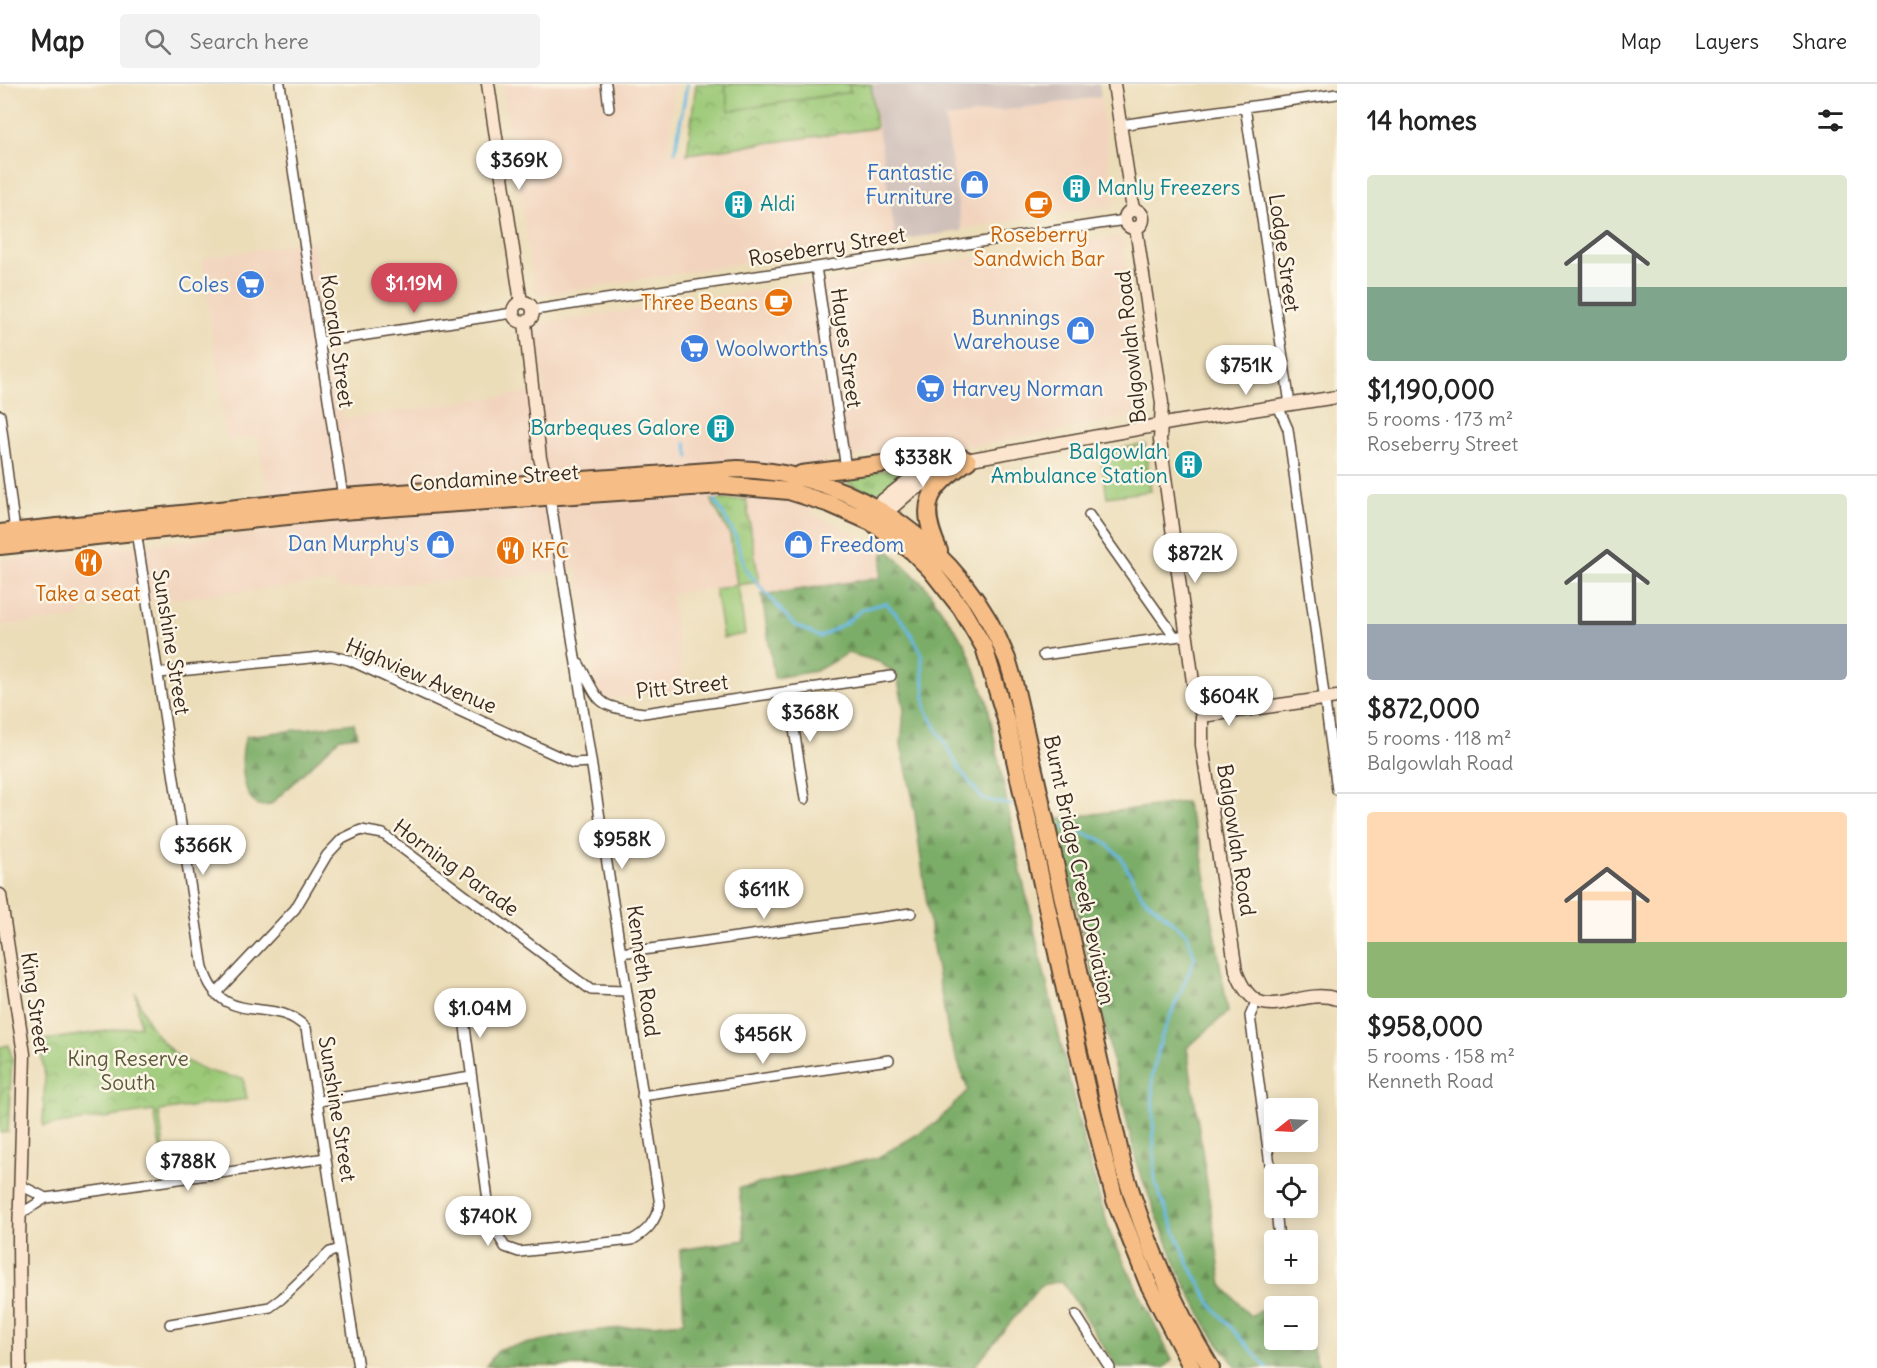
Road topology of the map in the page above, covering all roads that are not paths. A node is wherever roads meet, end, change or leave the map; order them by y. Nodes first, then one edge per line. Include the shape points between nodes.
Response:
1 (280, 84) edge
2 (488, 84) edge
3 (606, 84) edge
4 (1114, 84) edge
5 (1337, 94) edge
6 (1245, 107) junction
7 (609, 108) dead end
8 (1120, 124) junction
9 (1133, 210) junction
10 (1125, 220) junction
11 (1136, 228) junction
12 (816, 267) junction
13 (521, 302) junction
14 (534, 310) junction
15 (513, 312) junction
16 (525, 322) junction
17 (320, 342) junction
18 (1337, 397) edge
19 (1284, 405) junction
20 (0, 415) edge
21 (1161, 424) junction
22 (968, 461) junction
23 (846, 469) junction
24 (788, 475) junction
25 (707, 478) junction
26 (549, 489) junction
27 (343, 497) junction
28 (877, 514) junction
29 (1089, 515) dead end
30 (136, 531) junction
31 (8, 532) edge
32 (0, 546) edge
33 (942, 558) junction
34 (1181, 636) junction
35 (1043, 655) dead end
36 (575, 657) junction
37 (159, 673) junction
38 (891, 676) dead end
39 (788, 691) junction
40 (1331, 697) edge
41 (1202, 716) junction
42 (591, 762) junction
43 (1337, 790) edge
44 (805, 799) dead end
45 (0, 895) edge
46 (911, 913) dead end
47 (621, 953) junction
48 (626, 991) junction
49 (215, 994) junction
50 (1337, 999) edge
51 (1256, 1002) junction
52 (462, 1004) dead end
53 (889, 1060) dead end
54 (471, 1077) junction
55 (642, 1096) junction
56 (319, 1101) junction
57 (326, 1158) junction
58 (1270, 1164) edge
59 (20, 1185) junction
60 (46, 1198) junction
61 (20, 1214) junction
62 (340, 1249) junction
63 (1076, 1315) dead end
64 (170, 1324) dead end
65 (20, 1368) edge
66 (358, 1368) edge
67 (1110, 1368) edge
68 (1192, 1368) edge
69 (1211, 1368) edge

1 - 17 street, Koorala Street
2 - 13 street
3 - 7 street
4 - 8 street
5 - 6 street
6 - 8 street
6 - 19 street, Lodge Street
8 - 9 street
9 - 10 street
9 - 11 street via 1143,216
10 - 11 street via 1128,226
10 - 12 street, Roseberry Street
11 - 21 street, Balgowlah Road via 1162,403
12 - 14 street, Roseberry Street
12 - 23 street, Hayes Street
13 - 14 street via 530,304
13 - 15 street
14 - 16 street
15 - 16 street via 517,320
15 - 17 street
16 - 26 street, Kenneth Road via 540,458
17 - 27 street, Koorala Street
18 - 19 street
19 - 21 street
19 - 40 street, Lodge Street
20 - 31 street
21 - 22 street
21 - 34 street, Balgowlah Road
22 - 23 highway via 956,455
22 - 28 street via 943,472
22 - 33 highway via 942,479 927,503 927,519
23 - 24 highway
24 - 25 highway, Condamine Street via 744,469
24 - 28 highway, Burnt Bridge Creek Deviation via 832,488
25 - 26 highway, Condamine Street
25 - 28 highway, Condamine Street via 789,491
26 - 27 highway, Condamine Street
26 - 30 highway, Condamine Street
26 - 36 street, Kenneth Road
27 - 31 highway, Condamine Street
28 - 33 highway, Burnt Bridge Creek Deviation via 925,541
28 - 68 highway, Burnt Bridge Creek Deviation via 962,608 984,647 1007,723 1087,1091 1115,1200 1148,1283
29 - 34 street
30 - 32 highway, Condamine Street
30 - 37 street, Sunshine Street
33 - 69 highway, Burnt Bridge Creek Deviation via 980,606 1007,659 1123,1166 1165,1281
34 - 35 street
34 - 41 street, Balgowlah Road
36 - 39 street, Pitt Street via 594,696 606,705 624,710 644,713
36 - 42 street, Kenneth Road
37 - 42 street, Highview Avenue via 331,656 349,660 573,763
37 - 49 street, Sunshine Street via 203,968
38 - 39 street, Pitt Street
39 - 44 street
40 - 41 street
40 - 43 street, Lodge Street
41 - 51 street, Balgowlah Road via 1202,745 1236,971 1241,986
42 - 47 street, Kenneth Road
45 - 59 street, King Street via 24,1054
46 - 47 street
47 - 48 street, Kenneth Road
48 - 49 street, Horning Parade via 591,990 383,834 361,830 335,846 295,909
48 - 55 street, Kenneth Road
49 - 56 street, Sunshine Street via 234,1005 290,1016 300,1022 309,1037
50 - 51 street via 1319,997 1271,1005
51 - 58 street via 1250,1016
52 - 54 street
53 - 55 street
54 - 55 street, Kenneth Road via 491,1223 505,1247 519,1252 632,1240 655,1222 660,1205
54 - 56 street
56 - 57 street, Sunshine Street
57 - 60 street
57 - 62 street, Sunshine Street
59 - 60 street
59 - 61 street, King Street
60 - 61 street
61 - 65 street, King Street
62 - 64 street via 330,1252 270,1307
62 - 66 street, Sunshine Street
63 - 67 street

